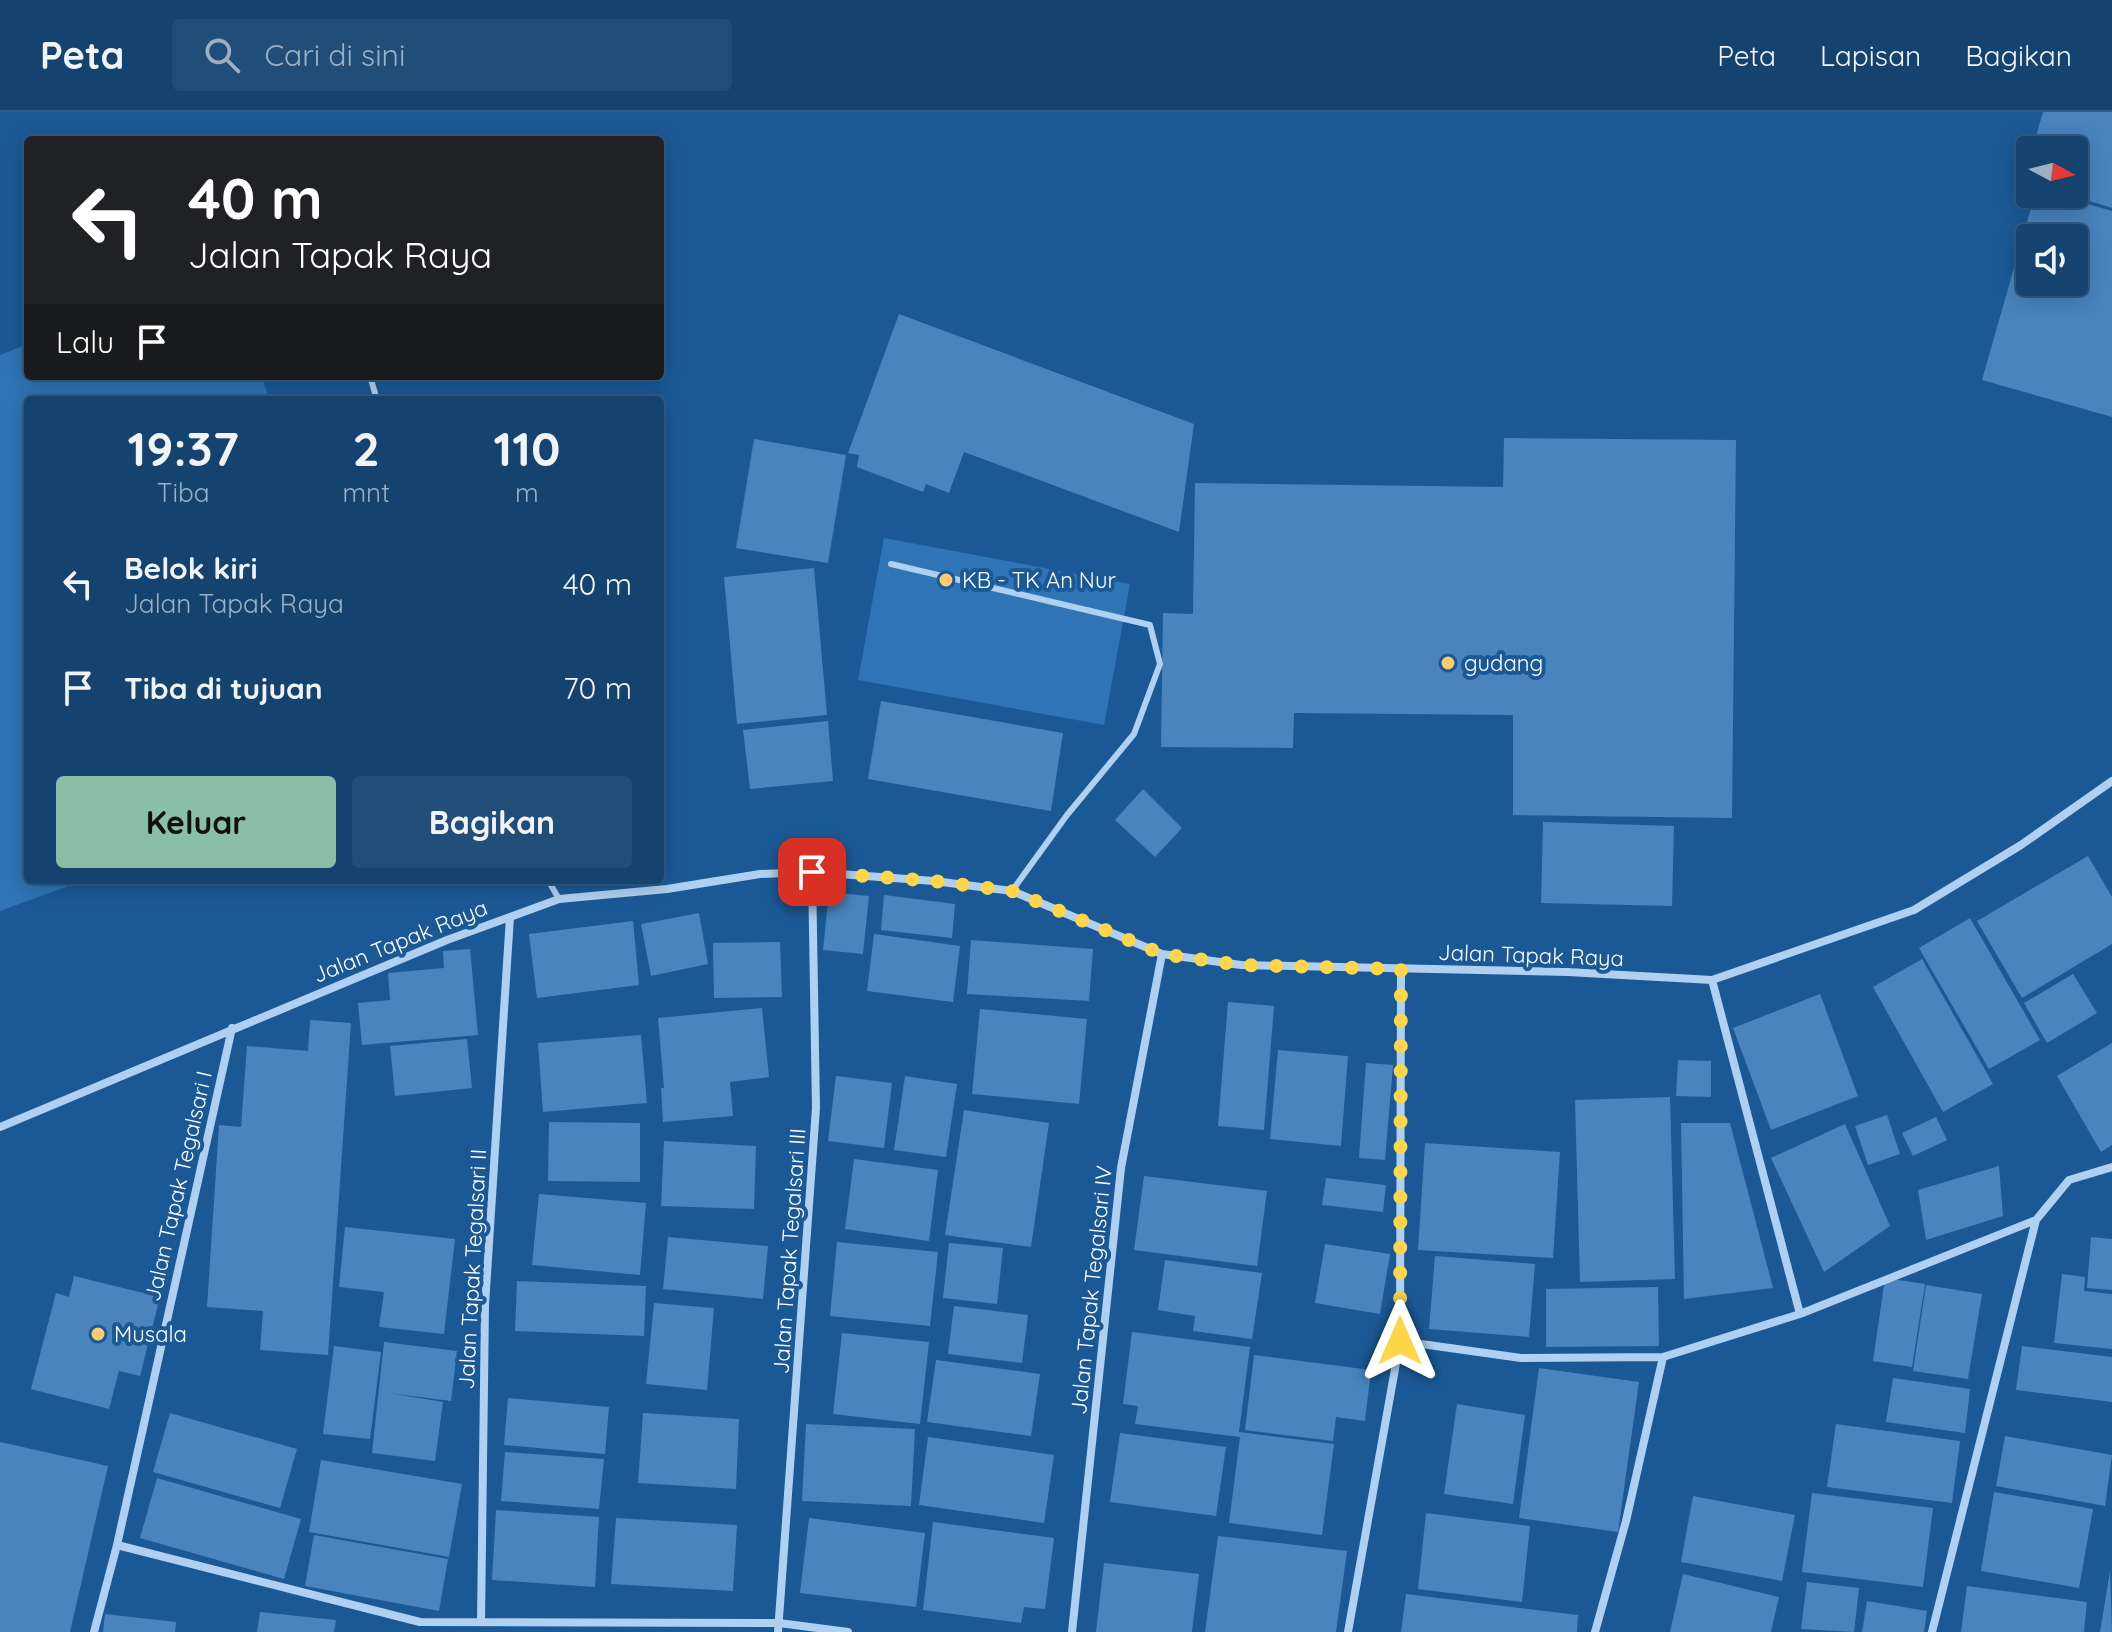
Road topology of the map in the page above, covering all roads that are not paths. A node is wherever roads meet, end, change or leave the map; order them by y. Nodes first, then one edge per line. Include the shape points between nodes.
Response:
1 (891, 564) dead end
2 (2112, 781) edge
3 (812, 872) junction
4 (550, 884) edge
5 (1012, 891) junction
6 (559, 899) junction
7 (510, 917) junction
8 (1162, 954) junction
9 (1401, 969) junction
10 (1712, 980) junction
11 (232, 1028) junction
12 (0, 1127) edge
13 (2112, 1167) edge
14 (2036, 1220) junction
15 (1800, 1314) junction
16 (1400, 1341) junction
17 (1663, 1357) junction
18 (117, 1545) junction
19 (420, 1622) junction
20 (481, 1622) junction
21 (779, 1628) edge
22 (94, 1632) edge
23 (419, 1632) edge
24 (848, 1632) edge
25 (1072, 1632) edge
26 (1348, 1632) edge
27 (1595, 1632) edge
28 (1932, 1632) edge

1 - 5 lane via 1150,625 1160,664 1134,734
2 - 10 street, Jalan Tapak Raya via 1914,910
3 - 5 street, Jalan Tapak Raya
3 - 6 street, Jalan Tapak Raya
3 - 21 street, Jalan Tapak Tegalsari III via 816,1108
4 - 6 lane
5 - 8 street, Jalan Tapak Raya
6 - 7 street, Jalan Tapak Raya
7 - 11 street, Jalan Tapak Raya
7 - 20 street, Jalan Tapak Tegalsari II via 485,1305
8 - 9 street, Jalan Tapak Raya via 1241,965
8 - 25 street, Jalan Tapak Tegalsari IV via 1121,1168
9 - 10 street, Jalan Tapak Raya
9 - 16 street
10 - 15 street
11 - 12 street, Jalan Tapak Raya
11 - 18 street, Jalan Tapak Tegalsari I
13 - 14 street via 2069,1180
14 - 15 street
14 - 28 street
15 - 17 street
16 - 17 street via 1521,1358
16 - 26 street
17 - 27 street
18 - 19 street
18 - 22 street, Jalan Tapak Tegalsari I
19 - 20 street
19 - 23 street
20 - 21 street
21 - 24 street

